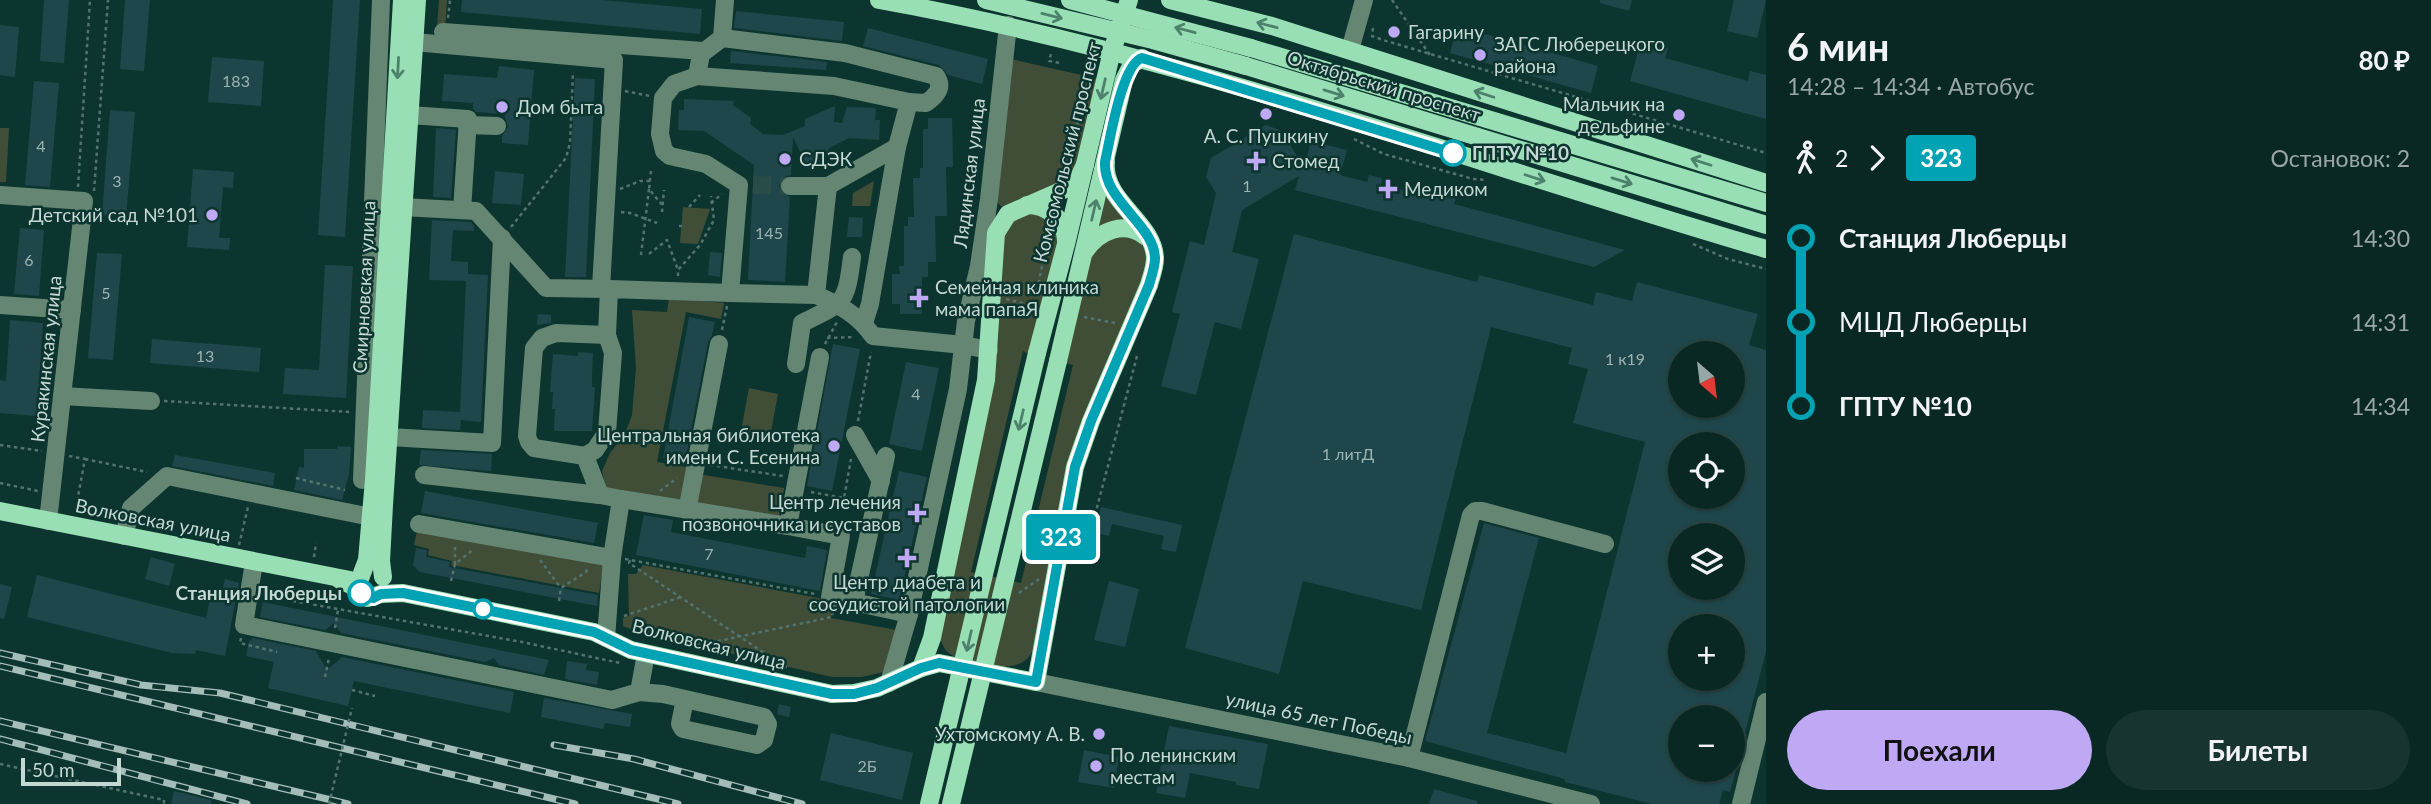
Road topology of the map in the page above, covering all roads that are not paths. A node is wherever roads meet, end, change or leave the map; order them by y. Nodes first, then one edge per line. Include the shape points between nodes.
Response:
1 (381, 0) edge
2 (725, 0) edge
3 (879, 0) edge
4 (985, 0) edge
5 (1070, 0) edge
6 (1129, 0) edge
7 (1170, 0) edge
8 (1363, 0) edge
9 (414, 1) edge
10 (1008, 25) junction
11 (415, 36) junction
12 (722, 38) junction
13 (1350, 50) junction
14 (703, 51) junction
15 (1112, 51) junction
16 (1142, 58) junction
17 (697, 76) junction
18 (909, 102) junction
19 (409, 115) junction
20 (467, 125) junction
21 (497, 126) dead end
22 (897, 147) junction
23 (1105, 162) junction
24 (1085, 165) junction
25 (1766, 183) edge
26 (790, 186) tunnel mouth
27 (828, 186) junction
28 (0, 195) edge
29 (1766, 203) edge
30 (1026, 205) junction
31 (402, 207) junction
32 (462, 210) junction
33 (1766, 225) edge
34 (502, 238) junction
35 (1149, 242) junction
36 (1066, 244) junction
37 (1766, 249) edge
38 (852, 257) dead end
39 (1082, 258) junction
40 (605, 288) junction
41 (730, 293) junction
42 (817, 295) junction
43 (0, 305) edge
44 (842, 306) junction
45 (72, 310) junction
46 (869, 330) junction
47 (607, 335) junction
48 (719, 344) road end
49 (963, 345) junction
50 (989, 350) junction
51 (820, 357) road end
52 (796, 364) dead end
53 (62, 396) junction
54 (150, 401) road end
55 (855, 435) road end
56 (389, 437) junction
57 (585, 456) junction
58 (886, 456) dead end
59 (424, 475) dead end
60 (362, 480) dead end
61 (881, 481) junction
62 (600, 495) junction
63 (621, 499) junction
64 (0, 511) edge
65 (687, 511) junction
66 (371, 517) junction
67 (48, 521) junction
68 (419, 524) dead end
69 (788, 526) junction
70 (124, 536) junction
71 (1605, 544) dead end
72 (621, 558) junction
73 (254, 562) junction
74 (361, 583) junction
75 (383, 584) junction
76 (854, 602) junction
77 (909, 614) junction
78 (606, 638) junction
79 (645, 661) junction
80 (921, 668) junction
81 (1036, 682) junction
82 (889, 683) junction
83 (639, 692) junction
84 (685, 699) junction
85 (1766, 702) edge
86 (1409, 758) junction
87 (929, 804) edge
88 (951, 804) edge
89 (1591, 804) edge
90 (1741, 804) edge

1 - 60 street
2 - 12 street
3 - 10 main road
4 -> 33 main road, Октябрьский проспект, bridge via 1246,66
29 -> 5 main road, Октябрьский проспект, bridge via 1251,48
6 - 15 main road, Комсомольский проспект
13 -> 7 main road
8 - 13 street
9 - 11 main road, Смирновская улица
9 -> 66 main road, Смирновская улица
10 - 15 main road
10 - 49 street, Лядинская улица via 989,199
11 - 14 street
11 - 19 main road, Смирновская улица
11 - 40 street via 614,60
12 - 14 street
12 - 18 street via 845,52 936,76 938,94 926,103
25 -> 13 main road
14 - 17 street
15 - 16 main road
15 -> 24 main road, Комсомольский проспект
16 - 23 main road, Комсомольский проспект via 1132,64 1124,80
16 -> 37 main road
17 - 18 street via 834,86
17 - 41 street via 674,84 663,98 660,134 670,156 706,164 739,187
18 - 22 street
19 - 20 street via 468,119
19 - 31 main road, Смирновская улица
20 - 21 street
20 - 32 street
22 - 27 street
22 - 46 street
23 - 35 main road via 1113,191
39 -> 23 main road, Комсомольский проспект
24 - 30 main road, Лядинская улица via 1063,190
24 - 36 main road, Комсомольский проспект
26 - 27 street
27 - 42 street
28 - 45 street, Куракинская улица via 80,201
30 - 36 main road via 1045,208 1055,216 1065,231
30 - 50 main road, Лядинская улица via 1008,214 996,233
31 - 32 street
31 - 56 main road, Смирновская улица
32 - 34 street via 476,211
34 - 40 street via 546,288
34 - 56 street via 492,443
35 - 39 main road via 1135,230 1117,228 1092,243
35 - 81 main road via 1154,265 1075,467
36 -> 87 main road, Комсомольский проспект, bridge
38 - 44 street
39 - 88 main road, Комсомольский проспект, bridge
40 - 41 street
40 - 47 street
41 - 42 street
42 - 44 street
43 - 45 street
44 - 46 street
44 - 52 street via 802,323
45 - 53 street, Куракинская улица
46 - 49 street
47 - 57 street via 613,352 607,432 602,443
47 - 57 street via 556,333 542,338 534,348 529,442 534,448
48 - 65 street
49 - 50 street
49 - 77 street, Лядинская улица via 958,389
50 - 80 main road, Лядинская улица via 982,406 932,638
51 - 69 street
53 - 54 street
53 - 67 street, Куракинская улица
55 - 61 street
56 - 75 main road, Смирновская улица
57 - 62 street
58 - 61 street
59 - 62 street
61 - 76 street
62 - 63 street
63 - 65 street
63 - 72 street
64 - 67 main road, Волковская улица
65 - 69 street
66 - 70 street via 167,477 131,508
66 - 74 main road, Смирновская улица
67 - 70 main road, Волковская улица
68 - 72 street
69 - 76 street via 841,536 832,597
70 - 73 main road, Волковская улица
71 - 86 street via 1482,511 1471,515
72 - 78 street
73 - 74 main road, Волковская улица
73 - 83 street via 244,625 612,700
74 - 75 main road, Волковская улица via 375,572
75 - 78 main road, Волковская улица via 403,593
76 - 77 street
77 - 82 street, Лядинская улица
78 - 79 main road, Волковская улица
79 - 82 main road, Волковская улица via 832,694 854,694
79 - 83 street
80 - 81 main road via 943,663
80 - 82 main road, Волковская улица
81 - 86 street, улица 65 лет Победы
83 - 84 street
84 - 84 street via 683,729 757,745 764,740 768,724 764,717
85 - 90 street
86 - 89 street, улица 65 лет Победы

